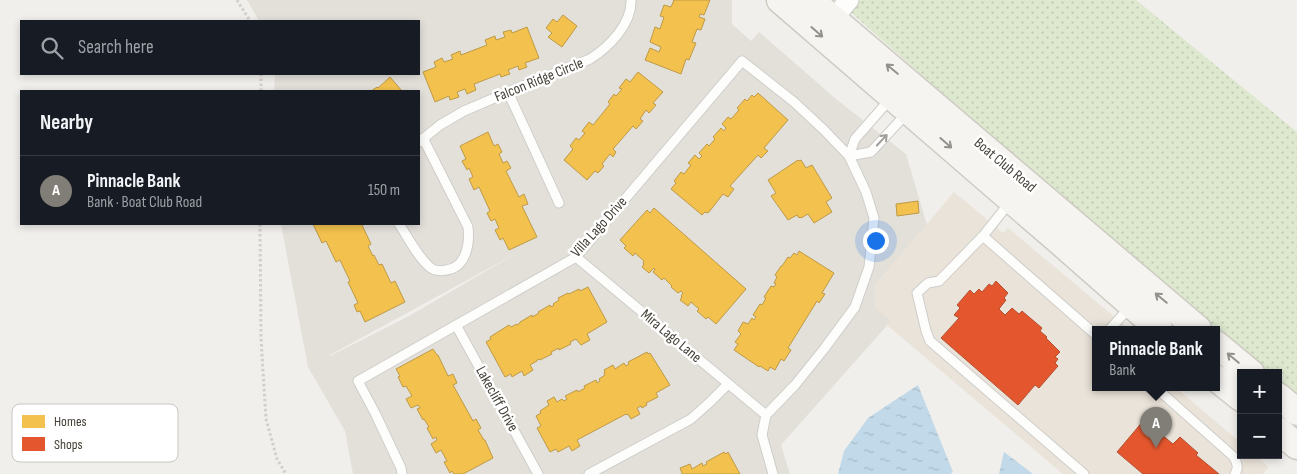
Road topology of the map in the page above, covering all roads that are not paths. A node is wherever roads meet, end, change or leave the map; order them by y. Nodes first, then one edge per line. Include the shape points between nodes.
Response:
1 (631, 0) edge
2 (780, 0) edge
3 (811, 0) edge
4 (841, 9) edge
5 (508, 92) junction
6 (908, 98) junction
7 (421, 140) edge
8 (849, 156) junction
9 (1012, 200) junction
10 (559, 203) dead end
11 (400, 225) edge
12 (983, 236) junction
13 (576, 257) junction
14 (1132, 305) junction
15 (456, 325) junction
16 (1113, 326) edge
17 (1156, 326) edge
18 (1194, 326) edge
19 (1092, 331) edge
20 (1220, 347) edge
21 (1245, 369) edge
22 (1220, 381) edge
23 (728, 384) junction
24 (1160, 391) edge
25 (1237, 395) edge
26 (1282, 399) edge
27 (1297, 412) edge
28 (766, 415) junction
29 (1282, 433) edge
30 (1297, 446) edge
31 (402, 474) edge
32 (538, 474) edge
33 (589, 474) edge
34 (774, 474) edge
35 (1084, 474) edge
36 (1235, 474) edge

1 - 5 lane, Falcon Ridge Circle via 631,8 618,34 597,54
2 -> 6 main road, Boat Club Road
3 - 4 main road, Boat Club Road
6 -> 4 main road, Boat Club Road
5 - 7 lane, Falcon Ridge Circle via 464,111
5 - 10 lane
6 - 8 lane via 855,139
8 -> 6 lane via 871,152
6 -> 9 main road, Boat Club Road
18 -> 6 main road, Boat Club Road
7 - 11 lane, Falcon Ridge Circle via 468,227 465,255 461,262 448,270 432,269
8 - 13 lane, Villa Lago Drive via 794,102 742,61
8 - 28 lane, Villa Lago Drive via 874,218 869,267 855,307 795,385
9 - 12 lane
9 - 14 main road, Boat Club Road
12 - 19 lane
12 - 35 lane via 939,281 928,283 917,293 930,341
13 - 15 lane, Villa Lago Drive
13 - 23 lane, Mira Lago Lane
14 - 16 lane
14 - 17 main road, Boat Club Road
15 - 31 lane, Villa Lago Drive via 358,380
15 - 32 lane, Lakecliff Drive
21 -> 20 main road
22 - 25 main road
23 - 28 lane, Mira Lago Lane
23 - 33 lane via 691,419
24 - 36 lane via 1234,457 1238,465
26 - 27 main road
28 - 34 lane via 762,435
29 - 30 main road

